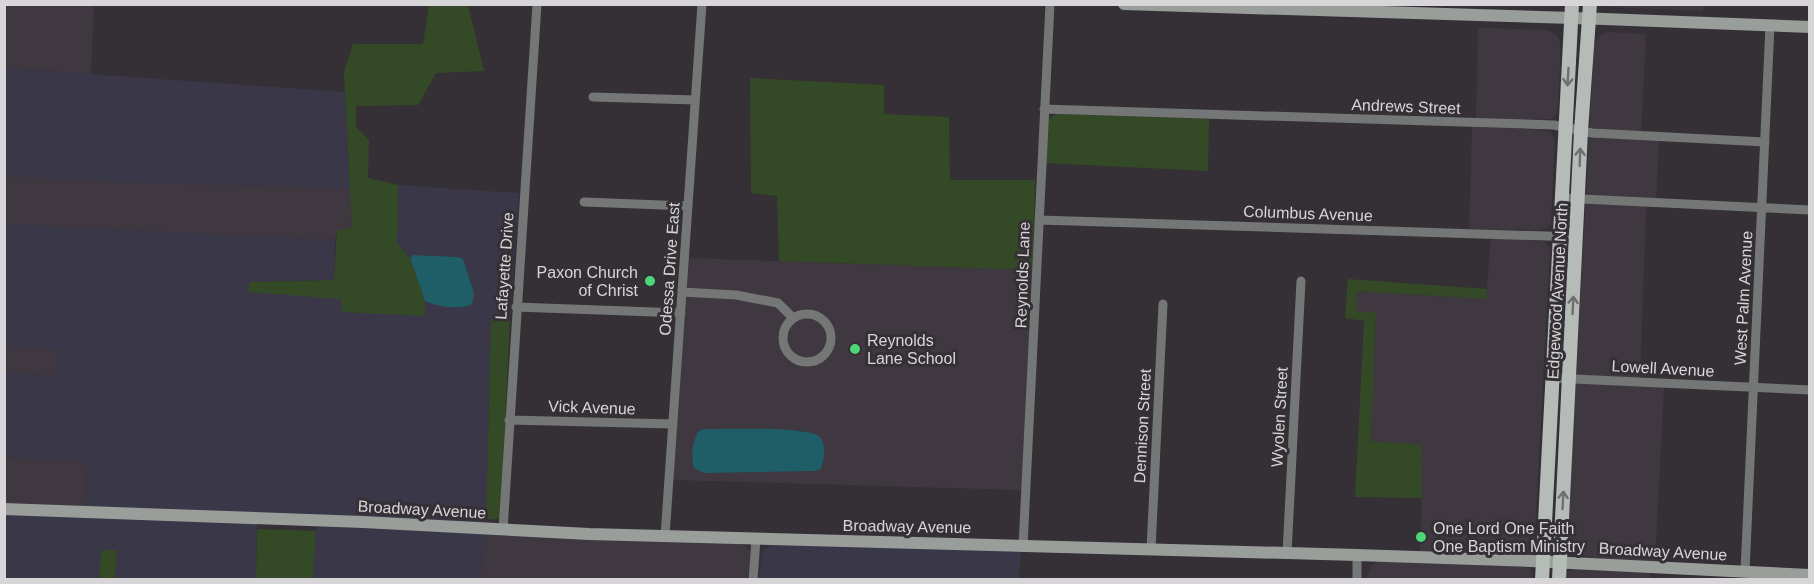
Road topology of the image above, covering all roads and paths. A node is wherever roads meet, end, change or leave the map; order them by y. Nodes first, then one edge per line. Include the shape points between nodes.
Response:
1 (537, 4) edge
2 (702, 4) edge
3 (1050, 4) edge
4 (1124, 4) edge
5 (1394, 9) edge
6 (1572, 11) edge
7 (1589, 12) edge
8 (1770, 25) junction
9 (1809, 27) edge
10 (593, 97) dead end
11 (695, 100) junction
12 (1044, 109) junction
13 (1565, 128) junction
14 (1581, 131) junction
15 (1765, 142) junction
16 (1561, 198) junction
17 (1579, 199) junction
18 (584, 202) dead end
19 (688, 206) junction
20 (1762, 208) junction
21 (1809, 210) edge
22 (1039, 220) junction
23 (1559, 236) junction
24 (1577, 237) junction
25 (1301, 281) dead end
26 (682, 292) junction
27 (1163, 304) dead end
28 (516, 307) junction
29 (681, 313) junction
30 (793, 318) junction
31 (1552, 378) junction
32 (1569, 379) junction
33 (1753, 387) junction
34 (1809, 390) edge
35 (509, 420) junction
36 (674, 424) junction
37 (4, 509) edge
38 (503, 530) junction
39 (665, 536) junction
40 (756, 539) junction
41 (1023, 546) junction
42 (1150, 549) junction
43 (1287, 553) junction
44 (1358, 555) junction
45 (1543, 562) junction
46 (1559, 562) junction
47 (1745, 572) junction
48 (1809, 575) edge
49 (753, 579) edge
50 (1357, 579) edge
51 (1542, 579) edge
52 (1559, 579) edge

1 - 28 street, Lafayette Drive
2 - 11 street, Odessa Drive East
3 - 12 street, Reynolds Lane
4 - 5 street
5 - 6 street
6 - 7 street
6 -> 13 main road, Edgewood Avenue North
7 - 8 street
7 - 14 main road, Edgewood Avenue North
8 - 9 street
8 - 15 street, West Palm Avenue
10 - 11 street
11 - 19 street, Odessa Drive East
12 - 13 street, Andrews Street
12 - 22 street, Reynolds Lane
13 - 14 street, Andrews Street
13 - 16 main road, Edgewood Avenue North
14 - 15 street, Andrews Street
17 -> 14 main road, Edgewood Avenue North
15 - 20 street, West Palm Avenue
16 - 17 street
16 - 23 main road, Edgewood Avenue North
17 - 20 street
17 - 24 main road, Edgewood Avenue North
18 - 19 street
19 - 26 street, Odessa Drive East
20 - 21 street
20 - 33 street, West Palm Avenue
22 - 23 street, Columbus Avenue
22 - 41 street, Reynolds Lane
23 - 24 street, Columbus Avenue
23 - 31 main road, Edgewood Avenue North
32 -> 24 main road, Edgewood Avenue North
25 - 43 street, Wyolen Street
26 - 29 street, Odessa Drive East
26 - 30 street via 736,295 778,303
27 - 42 street, Dennison Street
28 - 29 street
28 - 35 street, Lafayette Drive
29 - 36 street, Odessa Drive East
30 - 30 street via 782,339 788,354 794,359 816,361 831,342 828,326 815,315
31 - 32 street, Lowell Avenue
31 - 45 main road, Edgewood Avenue North
32 - 33 street, Lowell Avenue
46 -> 32 main road, Edgewood Avenue North
33 - 34 street, Lowell Avenue
33 - 47 street, West Palm Avenue
35 - 36 street, Vick Avenue
35 - 38 street, Lafayette Drive
36 - 39 street, Odessa Drive East
37 - 38 street, Broadway Avenue
38 - 39 street, Broadway Avenue
39 - 40 street, Broadway Avenue
40 - 41 street, Broadway Avenue
40 - 49 street
41 - 42 street, Broadway Avenue
42 - 43 street, Broadway Avenue
43 - 44 street, Broadway Avenue
44 - 45 street, Broadway Avenue
44 - 50 street
45 - 46 street, Broadway Avenue
45 - 51 main road, Edgewood Avenue North
46 - 47 street, Broadway Avenue
46 - 52 main road, Edgewood Avenue North
47 - 48 street, Broadway Avenue

